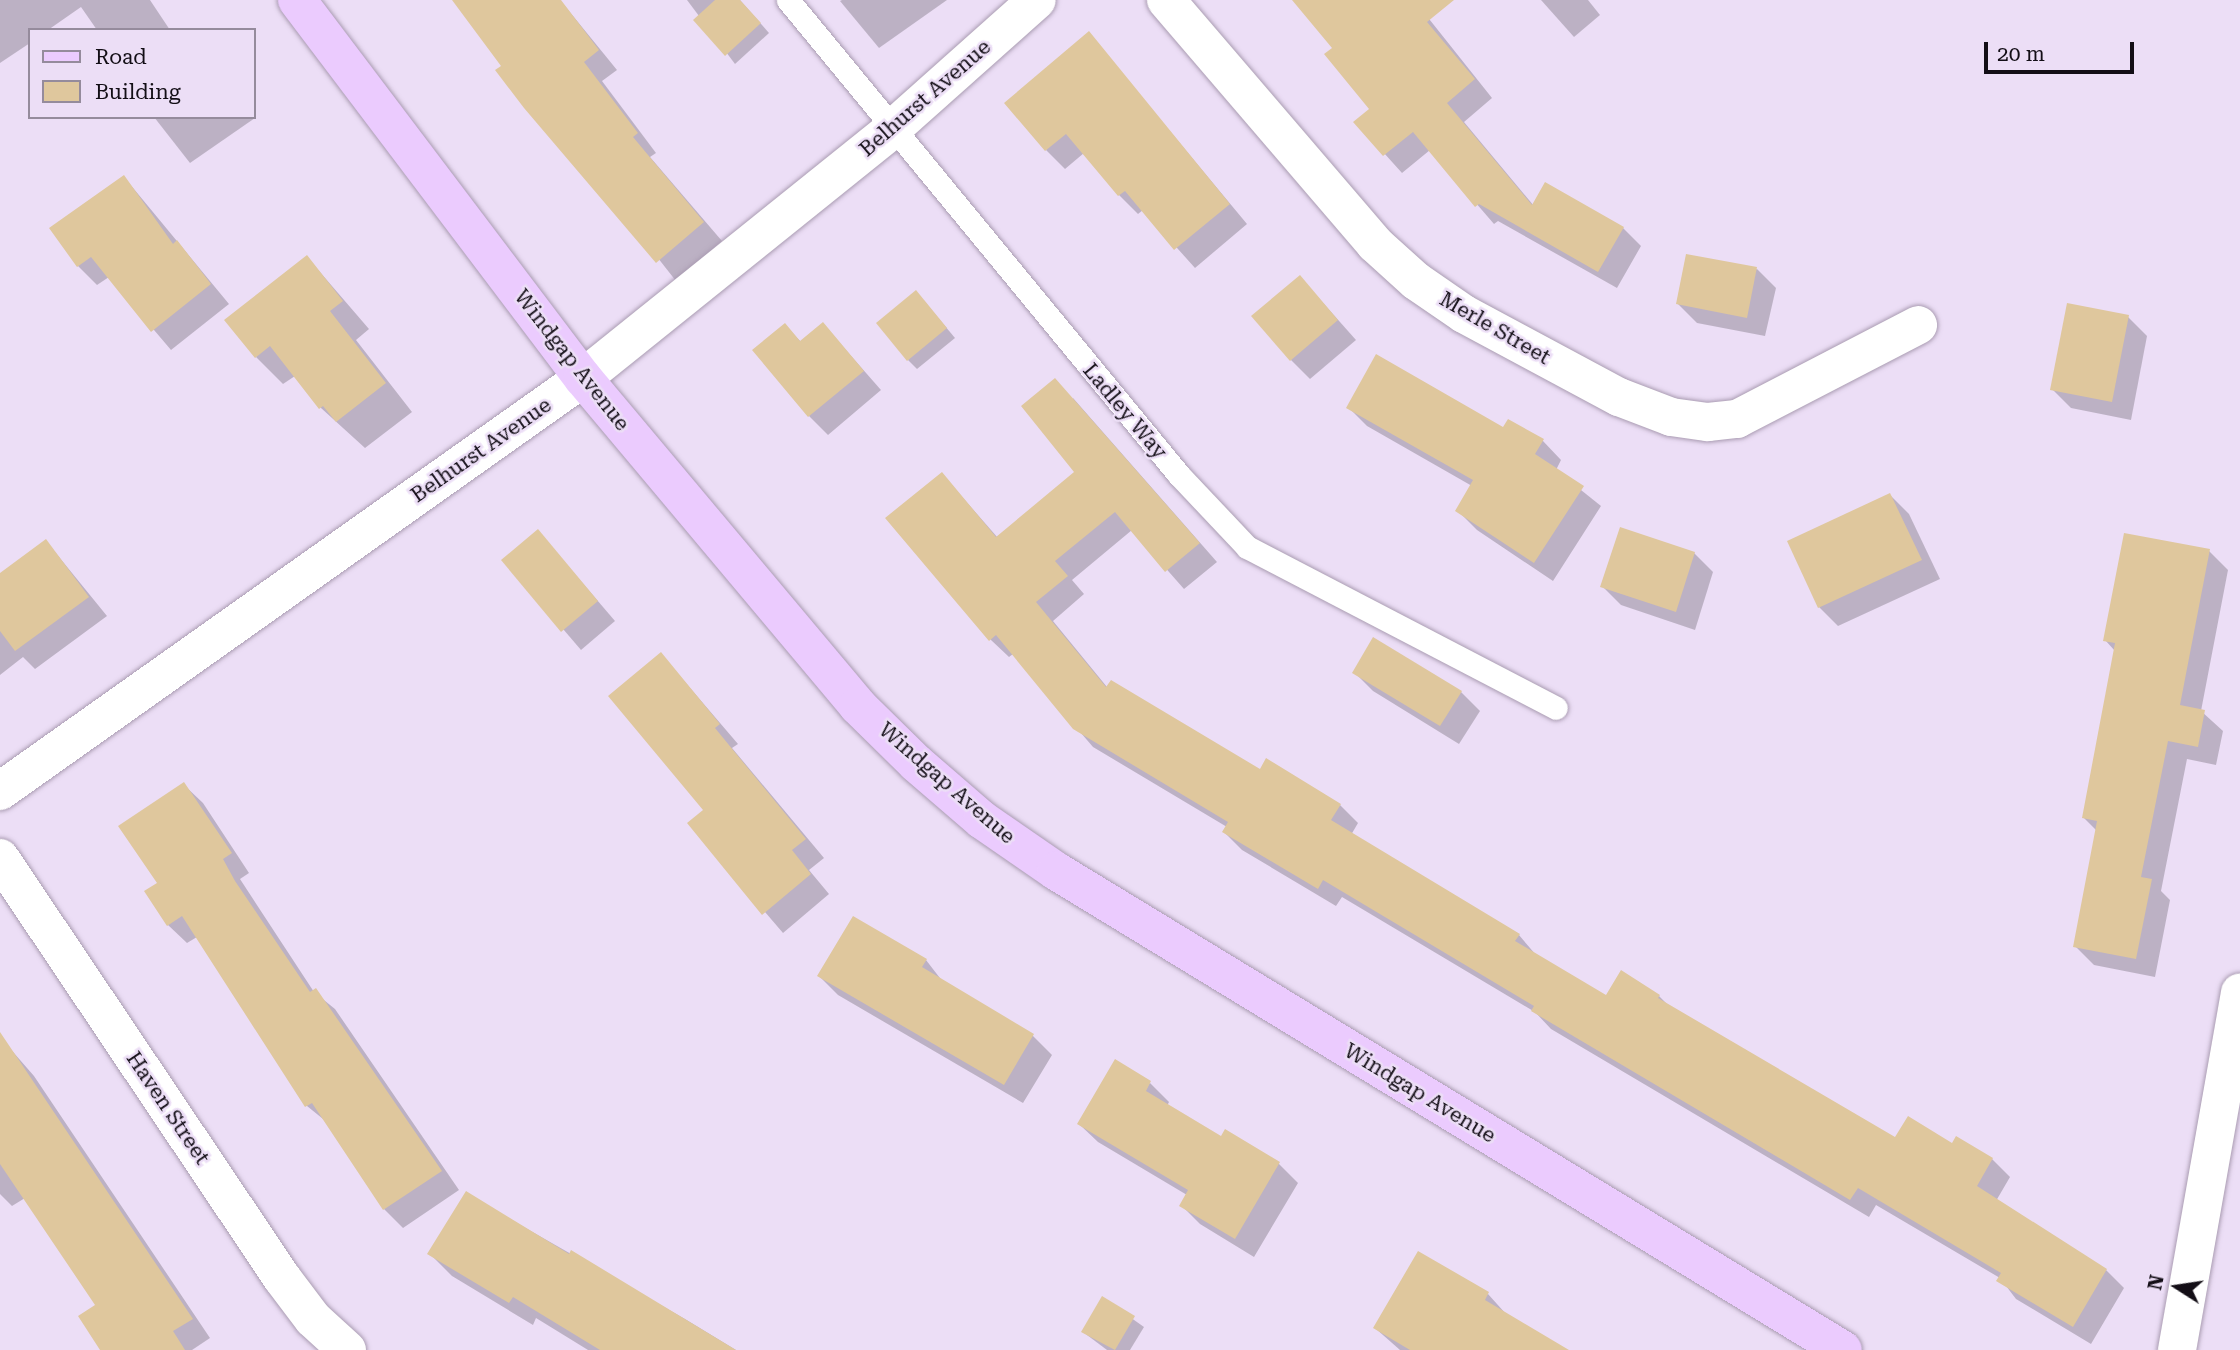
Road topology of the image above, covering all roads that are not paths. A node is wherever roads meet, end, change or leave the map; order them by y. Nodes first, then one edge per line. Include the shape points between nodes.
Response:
1 (297, 0) edge
2 (788, 0) edge
3 (1037, 0) edge
4 (1166, 0) edge
5 (891, 130) junction
6 (1918, 325) dead end
7 (583, 378) junction
8 (1556, 708) dead end
9 (0, 791) edge
10 (0, 858) edge
11 (2240, 993) edge
12 (346, 1350) edge
13 (1843, 1350) edge
14 (2177, 1350) edge

1 - 7 main road, Windgap Avenue
2 - 5 lane, Ladley Way
3 - 5 street, Belhurst Avenue
4 - 6 street, Merle Street via 1375,244 1416,281 1464,314 1619,397 1671,417 1707,422 1737,419
5 - 7 street, Belhurst Avenue
5 - 8 lane, Ladley Way via 1179,475 1247,547
7 - 9 street, Belhurst Avenue
7 - 13 main road, Windgap Avenue via 858,706 982,820 1068,879
10 - 12 street, Haven Street via 282,1278 313,1319
11 - 14 street

